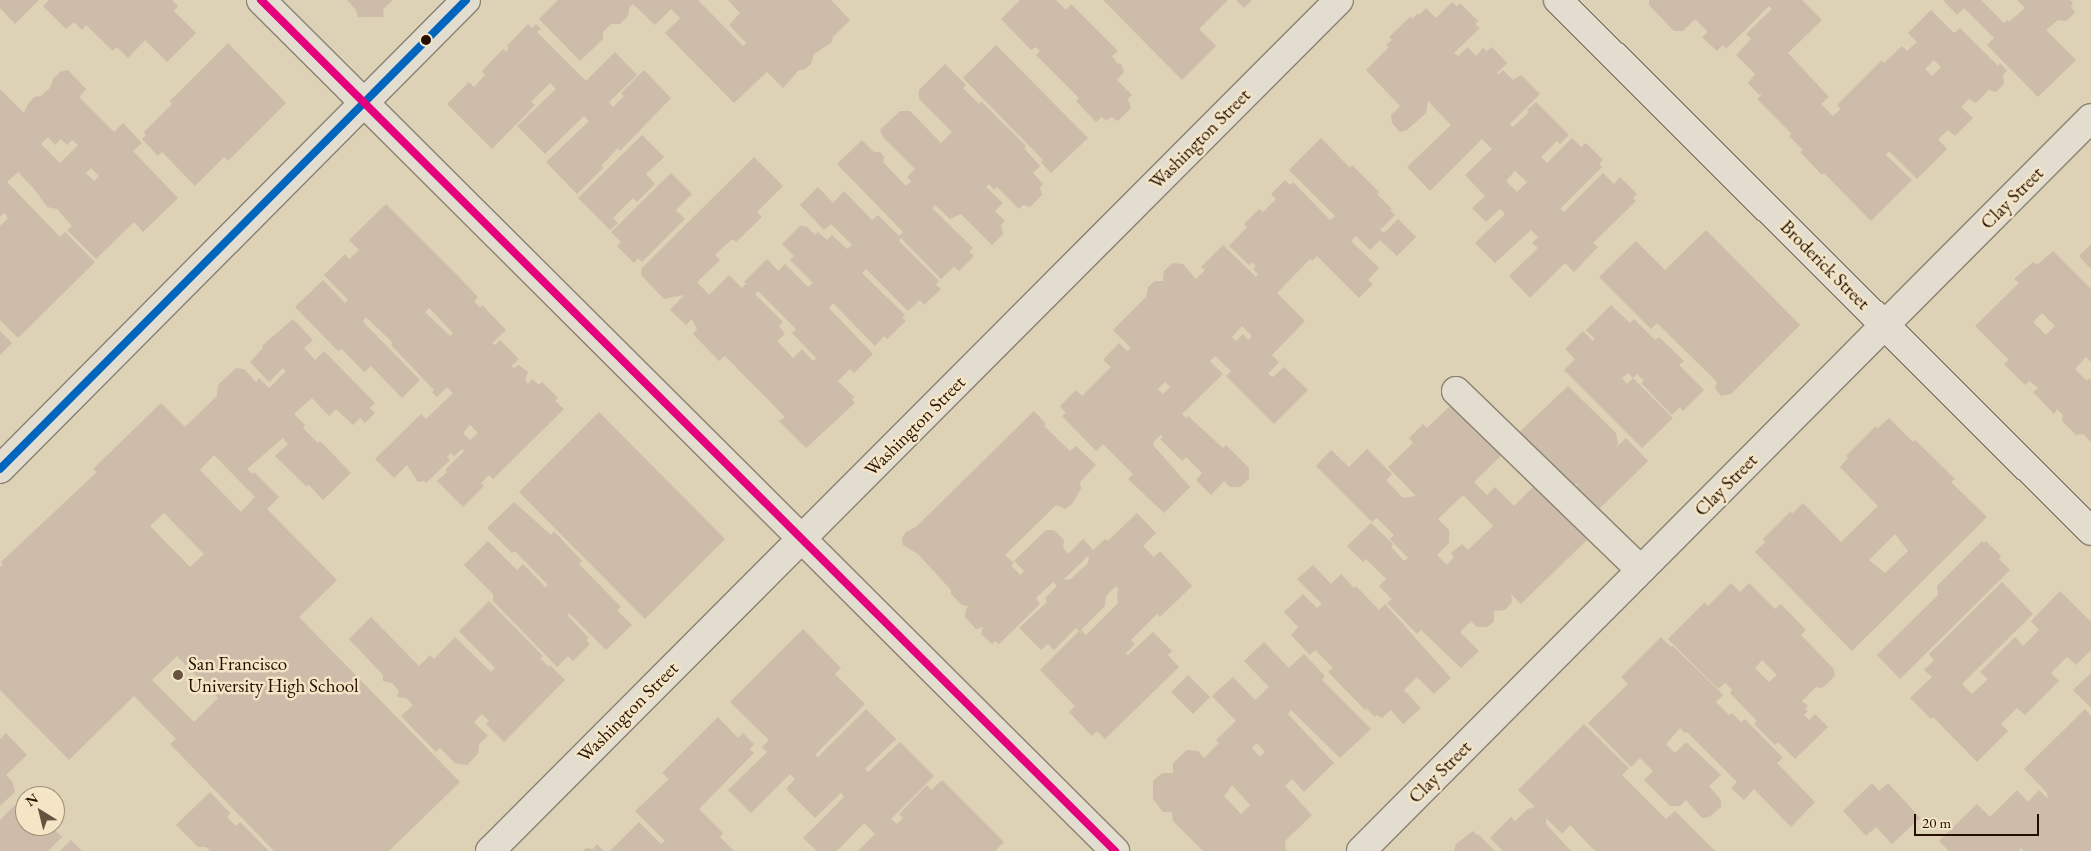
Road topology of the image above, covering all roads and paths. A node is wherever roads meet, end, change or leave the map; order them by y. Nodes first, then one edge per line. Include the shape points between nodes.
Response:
1 (261, 0) edge
2 (466, 0) edge
3 (1339, 0) edge
4 (1558, 0) edge
5 (364, 103) junction
6 (2091, 118) edge
7 (1885, 325) junction
8 (1456, 391) dead end
9 (0, 469) edge
10 (2091, 530) edge
11 (802, 539) junction
12 (1641, 570) junction
13 (490, 851) edge
14 (1115, 851) edge
15 (1361, 851) edge

1 - 5 street
2 - 5 street
3 - 11 street, Washington Street
4 - 7 street, Broderick Street
5 - 9 street
5 - 11 street
6 - 7 street, Clay Street
7 - 10 street, Broderick Street
7 - 12 street, Clay Street
8 - 12 street
11 - 13 street, Washington Street
11 - 14 street
12 - 15 street, Clay Street

